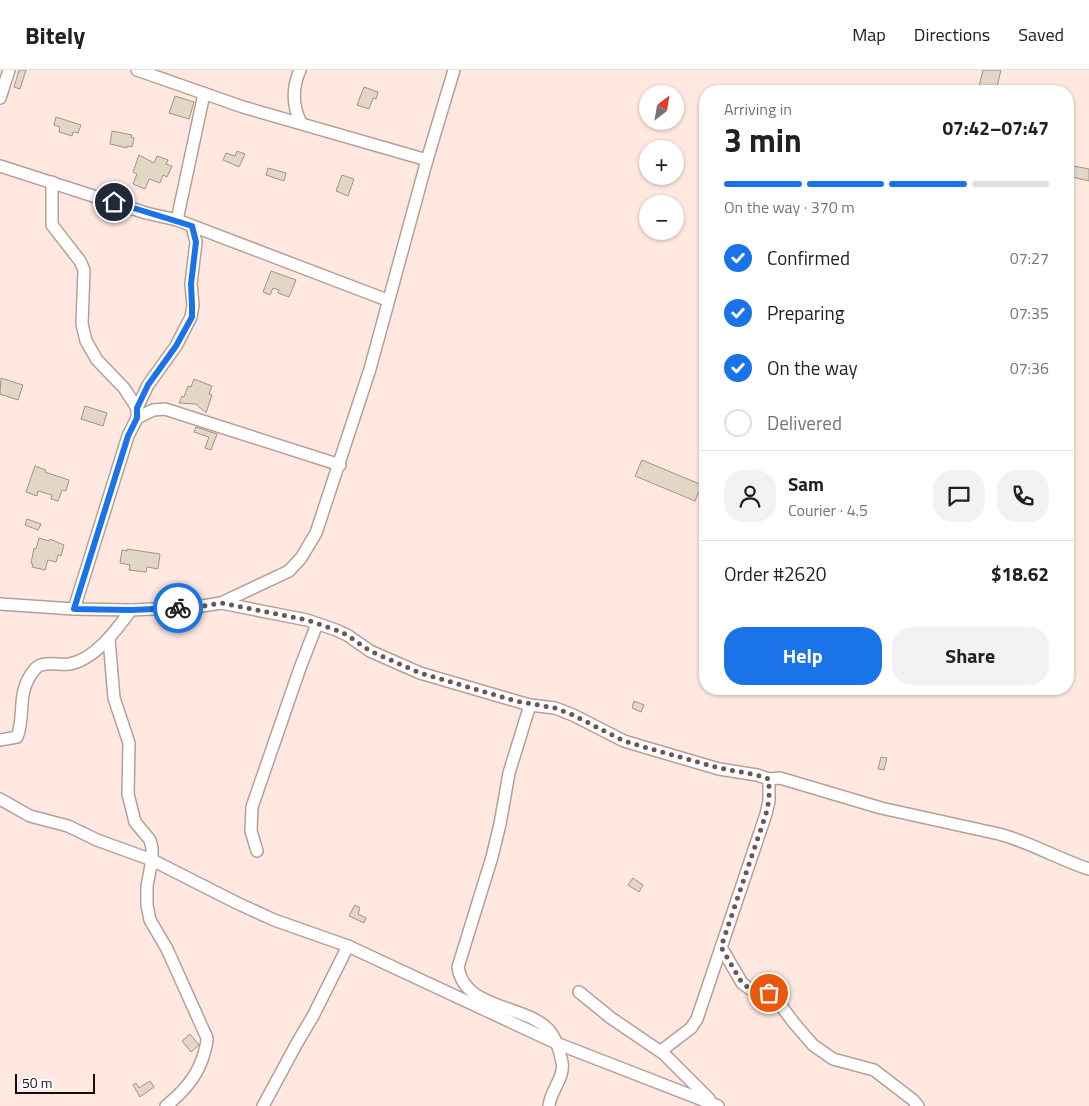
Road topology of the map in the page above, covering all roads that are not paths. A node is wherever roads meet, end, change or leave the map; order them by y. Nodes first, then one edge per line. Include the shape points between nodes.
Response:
1 (9, 70) edge
2 (137, 70) edge
3 (300, 70) edge
4 (454, 70) edge
5 (167, 75) edge
6 (204, 94) junction
7 (0, 98) edge
8 (301, 123) junction
9 (426, 160) junction
10 (0, 166) edge
11 (52, 182) junction
12 (177, 220) junction
13 (192, 226) junction
14 (387, 300) junction
15 (137, 413) junction
16 (340, 465) junction
17 (222, 603) junction
18 (0, 604) edge
19 (74, 609) junction
20 (131, 610) junction
21 (317, 624) junction
22 (109, 639) junction
23 (530, 705) junction
24 (0, 740) edge
25 (769, 779) junction
26 (0, 799) edge
27 (257, 851) dead end
28 (152, 860) junction
29 (1089, 869) edge
30 (348, 946) junction
31 (721, 947) junction
32 (579, 992) dead end
33 (556, 1043) junction
34 (661, 1052) junction
35 (716, 1105) edge
36 (166, 1106) edge
37 (263, 1106) edge
38 (549, 1106) edge
39 (918, 1106) edge

1 - 7 street
2 - 5 street
3 - 8 street via 294,99
4 - 9 street
5 - 6 street
6 - 8 street
6 - 12 street
8 - 9 street
9 - 14 street
10 - 11 street
11 - 12 street
11 - 15 street via 52,225 84,270 82,324 86,341 97,360 124,388
12 - 13 street
13 - 14 street
13 - 15 street via 196,242 191,284 192,317 148,385
14 - 16 street via 370,369
15 - 16 street via 165,409
15 - 19 street
16 - 17 street via 316,533 301,558 289,571
17 - 20 street
17 - 21 street
18 - 19 street
19 - 20 street
20 - 22 street
21 - 23 street via 347,635 370,651 420,673
21 - 27 street via 252,806 251,831
22 - 24 street via 76,662 37,667 22,693 17,737
22 - 28 street via 114,698 129,744 128,794 135,822 151,843
23 - 25 street via 555,708 638,745
23 - 33 street via 510,773 492,857 458,967 462,981 469,989 486,1001 536,1021 549,1031
25 - 29 street via 780,778 881,808 999,834
25 - 31 street via 766,814
26 - 28 street via 30,816 68,826
28 - 30 street via 274,920
28 - 36 street via 147,886 150,920 167,950 207,1042 198,1071 182,1093
30 - 33 street
30 - 37 street via 314,1016
31 - 34 street via 698,1019
31 - 39 street via 742,983 750,989 773,995 813,1045 834,1059 875,1070
32 - 34 street
33 - 35 street
33 - 38 street via 562,1065
34 - 35 street

